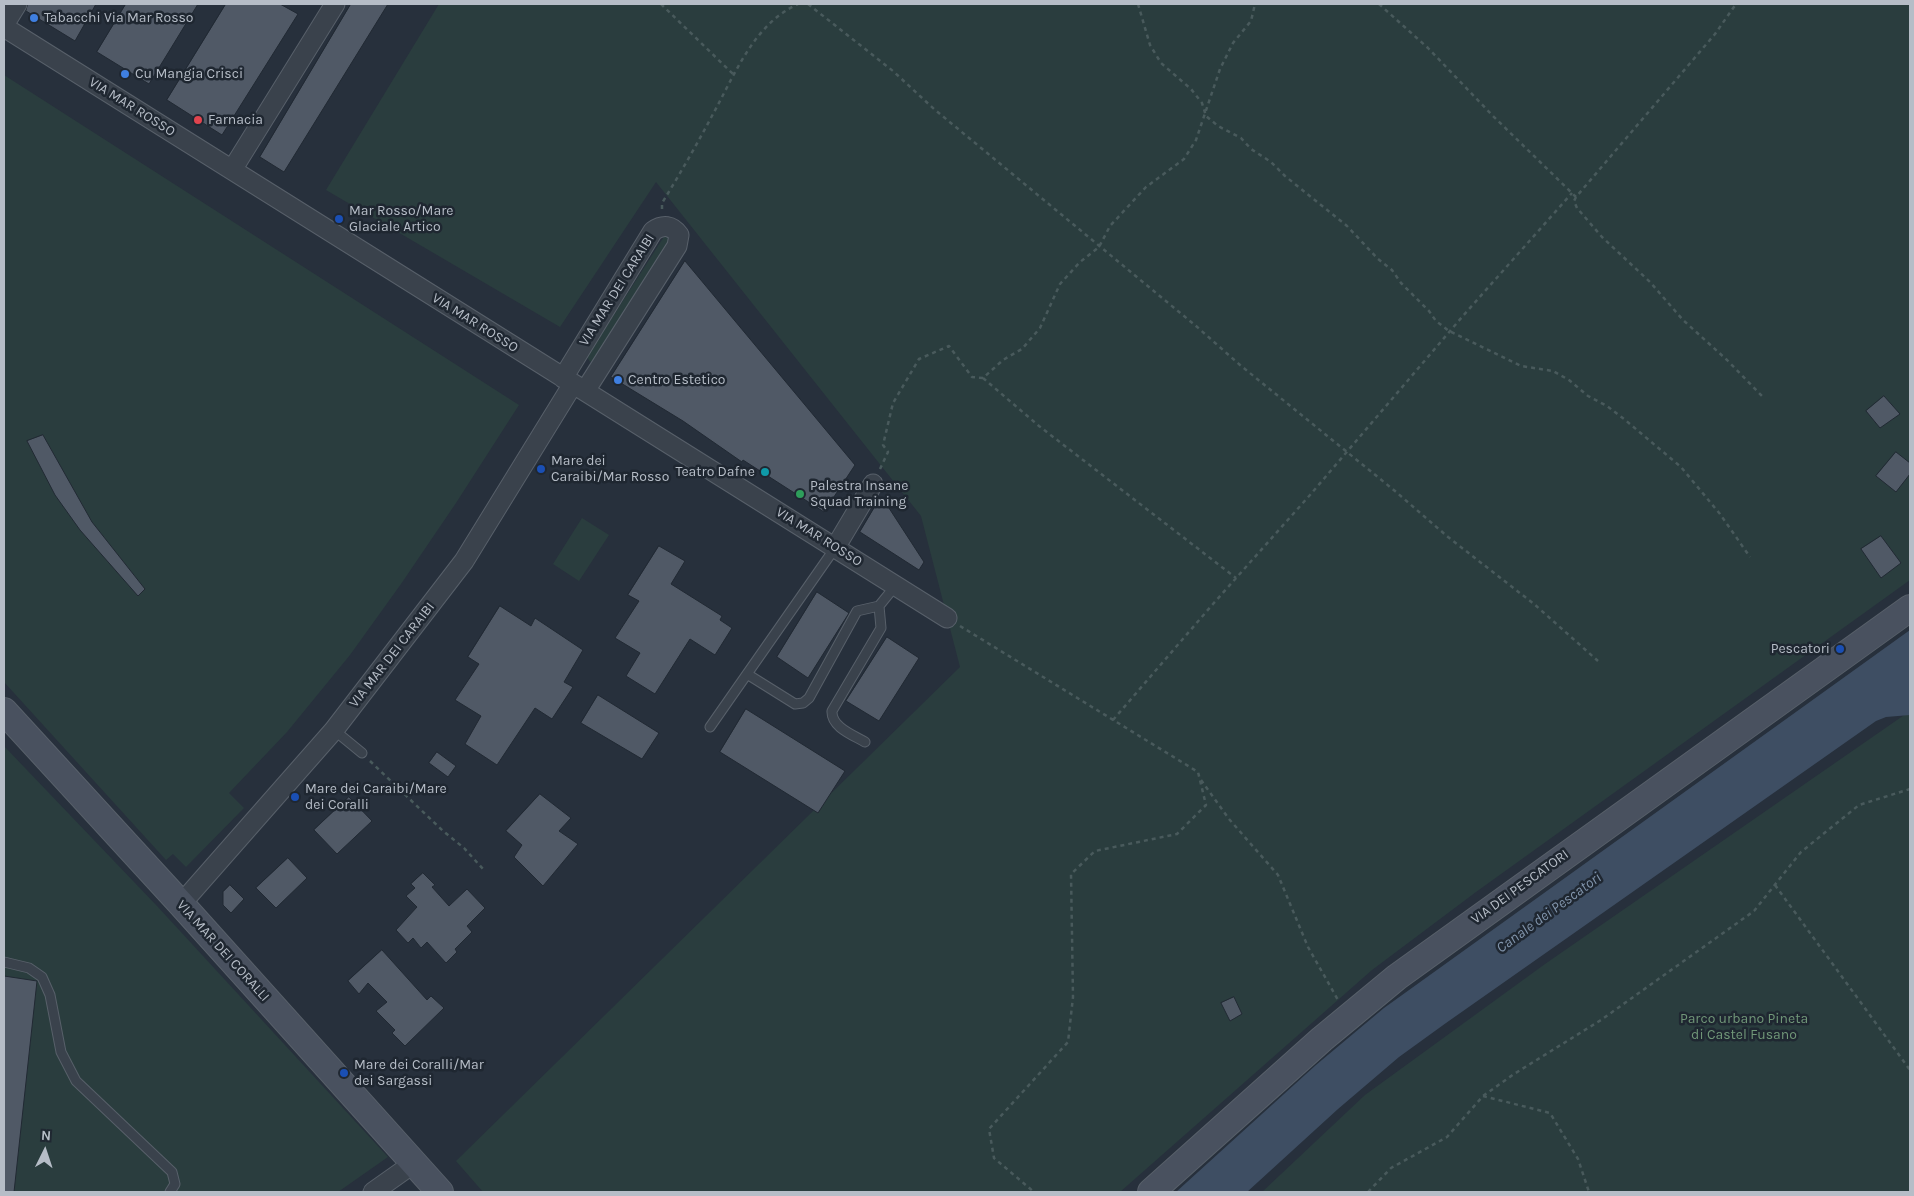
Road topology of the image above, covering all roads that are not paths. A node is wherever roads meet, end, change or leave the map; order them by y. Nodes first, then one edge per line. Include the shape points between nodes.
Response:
1 (17, 4) edge
2 (335, 4) edge
3 (4, 26) edge
4 (232, 170) junction
5 (573, 385) junction
6 (873, 484) road end
7 (835, 548) junction
8 (896, 585) junction
9 (879, 606) junction
10 (1910, 608) edge
11 (947, 618) road end
12 (747, 674) junction
13 (4, 711) edge
14 (710, 727) dead end
15 (334, 730) junction
16 (865, 742) dead end
17 (362, 753) road end
18 (181, 904) junction
19 (4, 962) edge
20 (414, 1163) junction
21 (170, 1192) edge
22 (372, 1192) edge
23 (440, 1192) edge
24 (1152, 1192) edge

1 - 3 street
2 - 4 street
3 - 4 street, VIA MAR ROSSO
4 - 5 street, VIA MAR ROSSO
5 - 5 street, VIA MAR DEI CARAIBI via 677,246 679,235 672,228 662,226 653,231
5 - 7 street, VIA MAR ROSSO
5 - 15 street, VIA MAR DEI CARAIBI via 470,553
6 - 7 street
7 - 8 street, VIA MAR ROSSO
7 - 12 lane
8 - 9 lane
8 - 11 street, VIA MAR ROSSO
9 - 12 lane via 857,611 809,698 803,702 795,704
9 - 16 lane via 881,628 832,712 835,724
10 - 24 street, VIA DEI PESCATORI via 1433,950 1348,1016
12 - 14 lane
13 - 18 street, VIA MAR DEI CORALLI
15 - 17 lane
15 - 18 street, VIA MAR DEI CARAIBI
18 - 20 street, VIA MAR DEI CORALLI
19 - 21 lane via 29,968 42,977 50,995 61,1052 76,1081 172,1172 175,1184
20 - 22 street
20 - 23 street, VIA MAR DEI CORALLI

